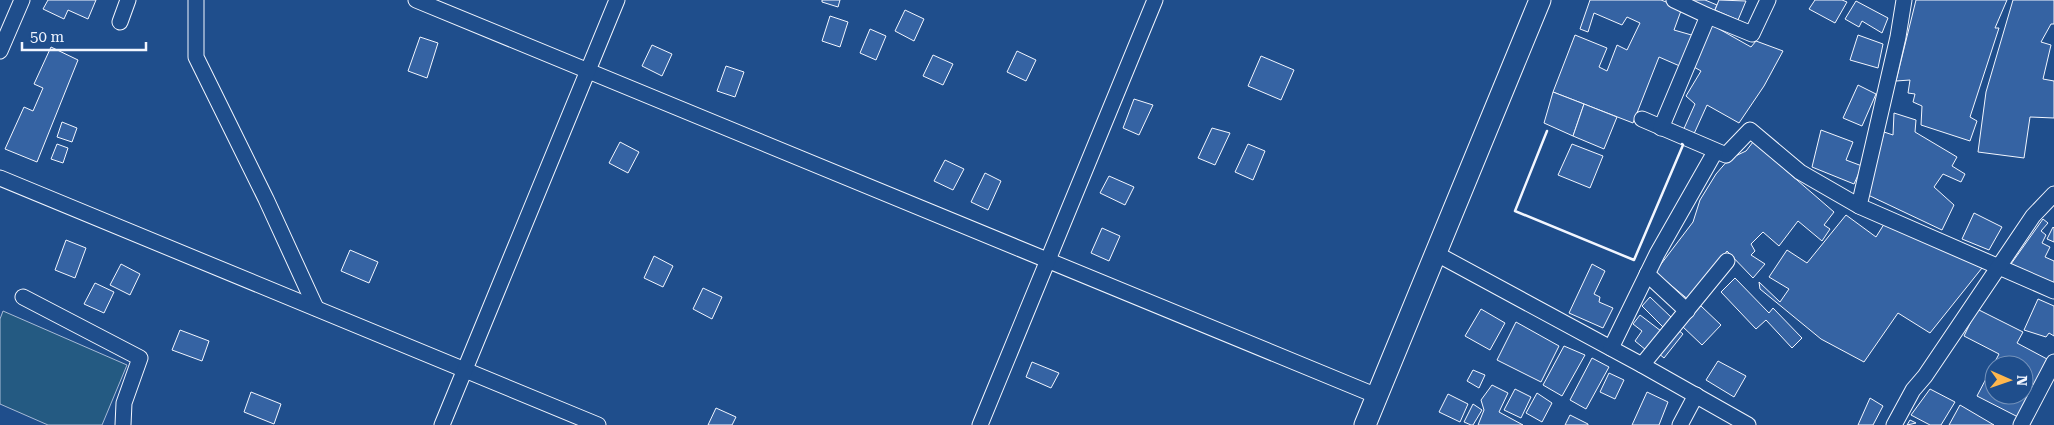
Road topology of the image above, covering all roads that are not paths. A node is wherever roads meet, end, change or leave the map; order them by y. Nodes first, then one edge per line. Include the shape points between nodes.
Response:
1 (22, 0) edge
2 (128, 0) edge
3 (196, 0) edge
4 (416, 0) edge
5 (617, 0) edge
6 (1155, 0) edge
7 (1540, 0) edge
8 (1674, 0) edge
9 (1768, 0) edge
10 (1904, 0) edge
11 (1708, 16) junction
12 (120, 22) dead end
13 (0, 51) edge
14 (588, 71) junction
15 (1642, 119) dead end
16 (1661, 128) junction
17 (1715, 152) junction
18 (0, 178) edge
19 (2054, 194) edge
20 (1859, 206) junction
21 (1435, 253) junction
22 (1048, 261) junction
23 (1727, 261) dead end
24 (1999, 266) junction
25 (1647, 274) junction
26 (2054, 291) edge
27 (23, 297) dead end
28 (316, 308) junction
29 (1687, 311) junction
30 (1612, 348) junction
31 (2054, 362) edge
32 (1642, 364) junction
33 (465, 370) junction
34 (1376, 396) junction
35 (1696, 396) junction
36 (124, 425) edge
37 (442, 425) edge
38 (598, 425) edge
39 (980, 425) edge
40 (1365, 425) edge
41 (1680, 425) edge
42 (1748, 425) edge
43 (1894, 425) edge
44 (2021, 425) edge

1 - 13 street
2 - 12 street
3 - 28 street via 196,57
4 - 14 street
5 - 14 street
6 - 22 street
7 - 21 street
8 - 11 street
9 - 11 street via 1752,34
10 - 20 street
11 - 16 street
14 - 22 street
14 - 33 street
15 - 16 street
16 - 17 street
17 - 20 street via 1726,155 1750,130 1800,172
17 - 25 street
18 - 28 street
19 - 24 street via 2033,216
20 - 24 street
21 - 30 street
21 - 34 street
22 - 34 street
22 - 39 street
23 - 29 street
24 - 26 street
24 - 43 street via 1925,376 1912,390
25 - 29 street
25 - 30 street
27 - 36 street via 140,358 124,403
28 - 33 street
29 - 32 street
30 - 32 street
31 - 44 street
32 - 35 street
33 - 37 street
33 - 38 street
34 - 40 street
35 - 41 street
35 - 42 street

